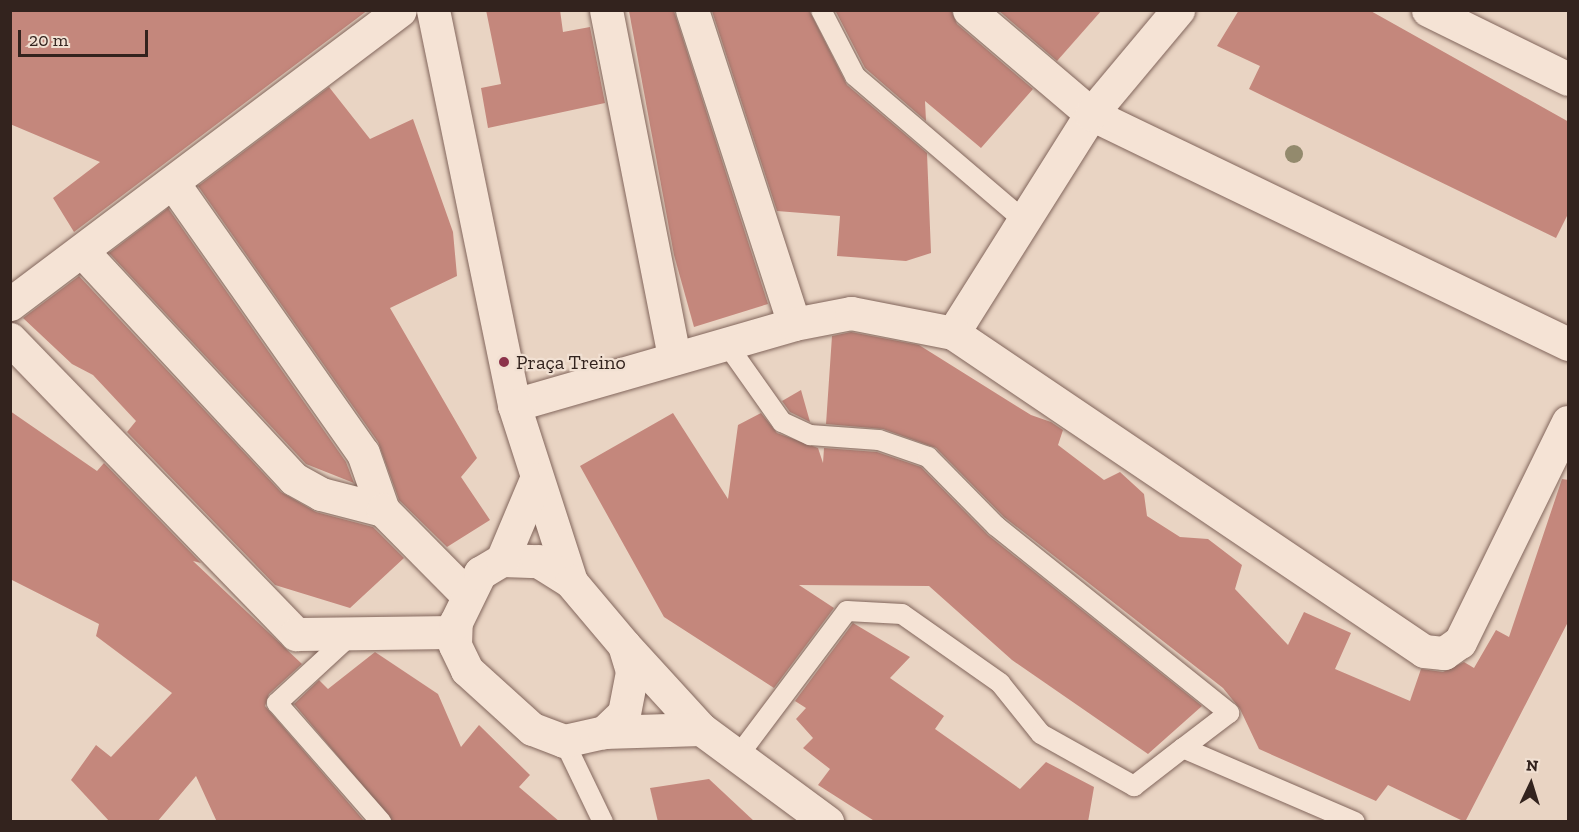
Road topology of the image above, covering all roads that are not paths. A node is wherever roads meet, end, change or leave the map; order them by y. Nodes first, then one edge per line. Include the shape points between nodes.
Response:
1 (400, 10) edge
2 (433, 10) edge
3 (606, 10) edge
4 (692, 10) edge
5 (821, 10) edge
6 (969, 10) edge
7 (1178, 10) edge
8 (1428, 10) edge
9 (1569, 79) edge
10 (1091, 114) junction
11 (173, 183) junction
12 (1027, 223) junction
13 (82, 251) junction
14 (10, 304) edge
15 (794, 324) junction
16 (953, 333) junction
17 (10, 339) edge
18 (726, 343) junction
19 (1569, 344) edge
20 (674, 358) junction
21 (514, 405) junction
22 (1564, 442) edge
23 (536, 479) junction
24 (382, 510) junction
25 (502, 560) junction
26 (571, 582) junction
27 (466, 594) junction
28 (455, 632) junction
29 (352, 634) junction
30 (624, 645) junction
31 (701, 729) junction
32 (604, 732) junction
33 (564, 741) junction
34 (1183, 748) junction
35 (738, 756) junction
36 (381, 822) edge
37 (603, 822) edge
38 (827, 822) edge
39 (1354, 822) edge

1 - 11 street
2 - 21 street
3 - 20 street
4 - 15 street
5 - 12 lane via 855,76
6 - 10 street
7 - 10 street
8 - 9 street
10 - 12 street
10 - 19 street
11 - 13 street
11 - 24 street via 363,453
12 - 16 street
13 - 14 street
13 - 24 street via 294,479 321,494
15 - 16 street via 851,313
15 - 18 street
16 - 22 street via 1424,651 1444,653 1460,642
17 - 29 street via 296,634
18 - 20 street
18 - 34 lane via 782,422 810,435 879,440 928,457 996,526 1229,713
20 - 21 street
21 - 23 street
23 - 25 street
23 - 26 street
24 - 27 street
25 - 26 street via 538,561
25 - 27 street via 480,573
26 - 30 street
27 - 28 street
28 - 29 street
28 - 33 street via 455,645 467,670 531,729
29 - 36 lane via 277,703
30 - 31 street
30 - 32 street via 632,672 624,713
31 - 32 street
31 - 35 street
32 - 33 street
33 - 37 lane
34 - 35 lane via 1134,786 1041,734 1000,683 902,614 847,610
34 - 39 lane
35 - 38 street

